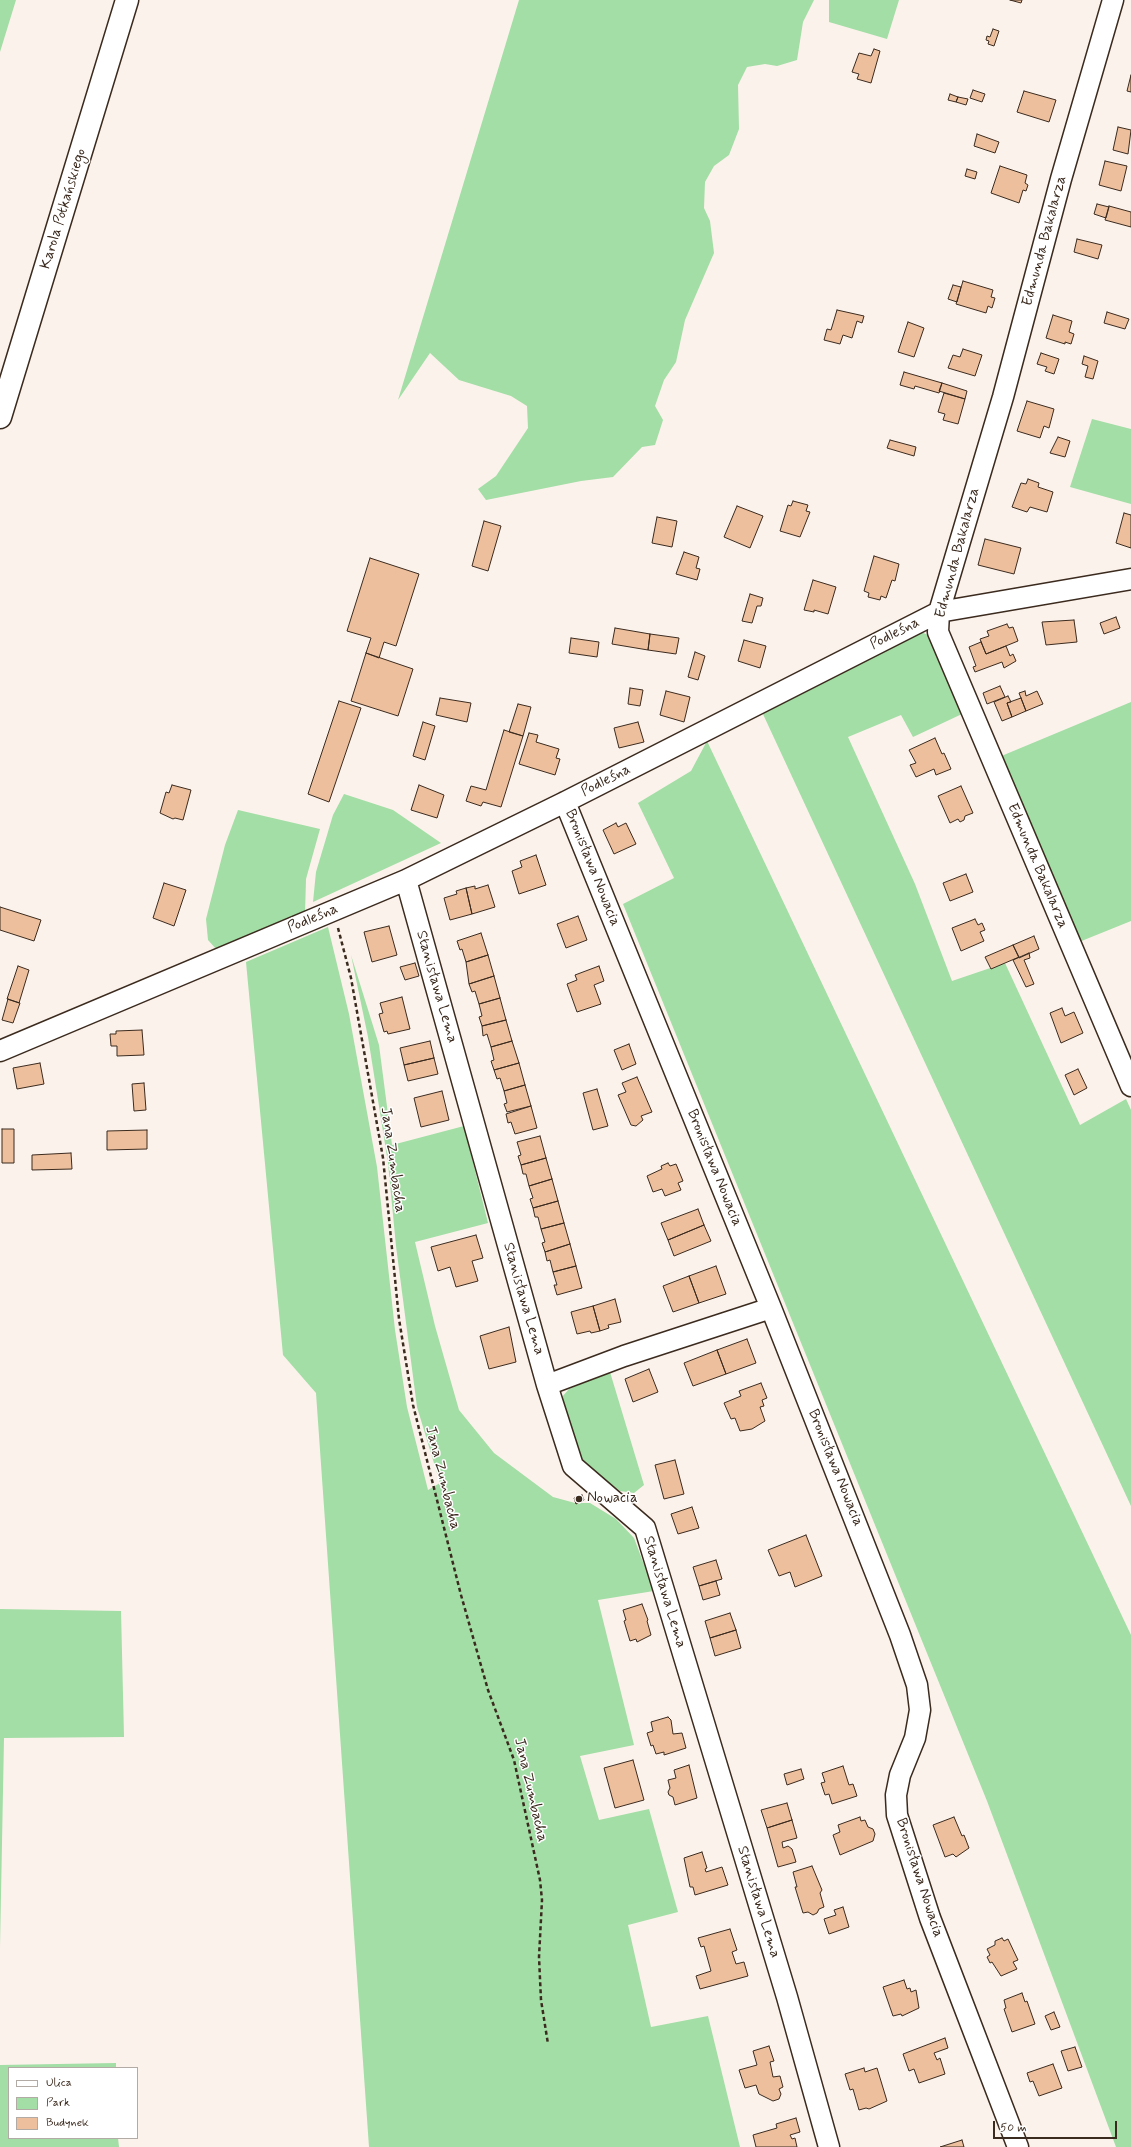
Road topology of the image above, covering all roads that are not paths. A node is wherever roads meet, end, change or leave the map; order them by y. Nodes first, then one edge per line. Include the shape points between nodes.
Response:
1 (127, 0) edge
2 (1114, 0) edge
3 (0, 417) edge
4 (1131, 580) edge
5 (939, 612) junction
6 (565, 802) junction
7 (406, 880) junction
8 (0, 1051) edge
9 (1131, 1086) edge
10 (771, 1308) junction
11 (547, 1385) junction
12 (829, 2147) edge
13 (1018, 2147) edge

1 - 3 street, Karola Potkańskiego
2 - 5 street, Edmunda Bakalarza via 1061,179 1003,397
4 - 5 street, Podleśna
5 - 6 street, Podleśna
5 - 9 street, Edmunda Bakalarza via 938,632
6 - 7 street, Podleśna
6 - 10 street, Bronisława Nowacia
7 - 8 street, Podleśna
7 - 11 street, Stanisława Lema
10 - 11 street via 624,1356
10 - 13 street, Bronisława Nowacia via 868,1550 916,1685 920,1710 915,1738 900,1775 896,1795 897,1815 930,1918
11 - 12 street, Stanisława Lema via 573,1466 645,1528 787,1997

